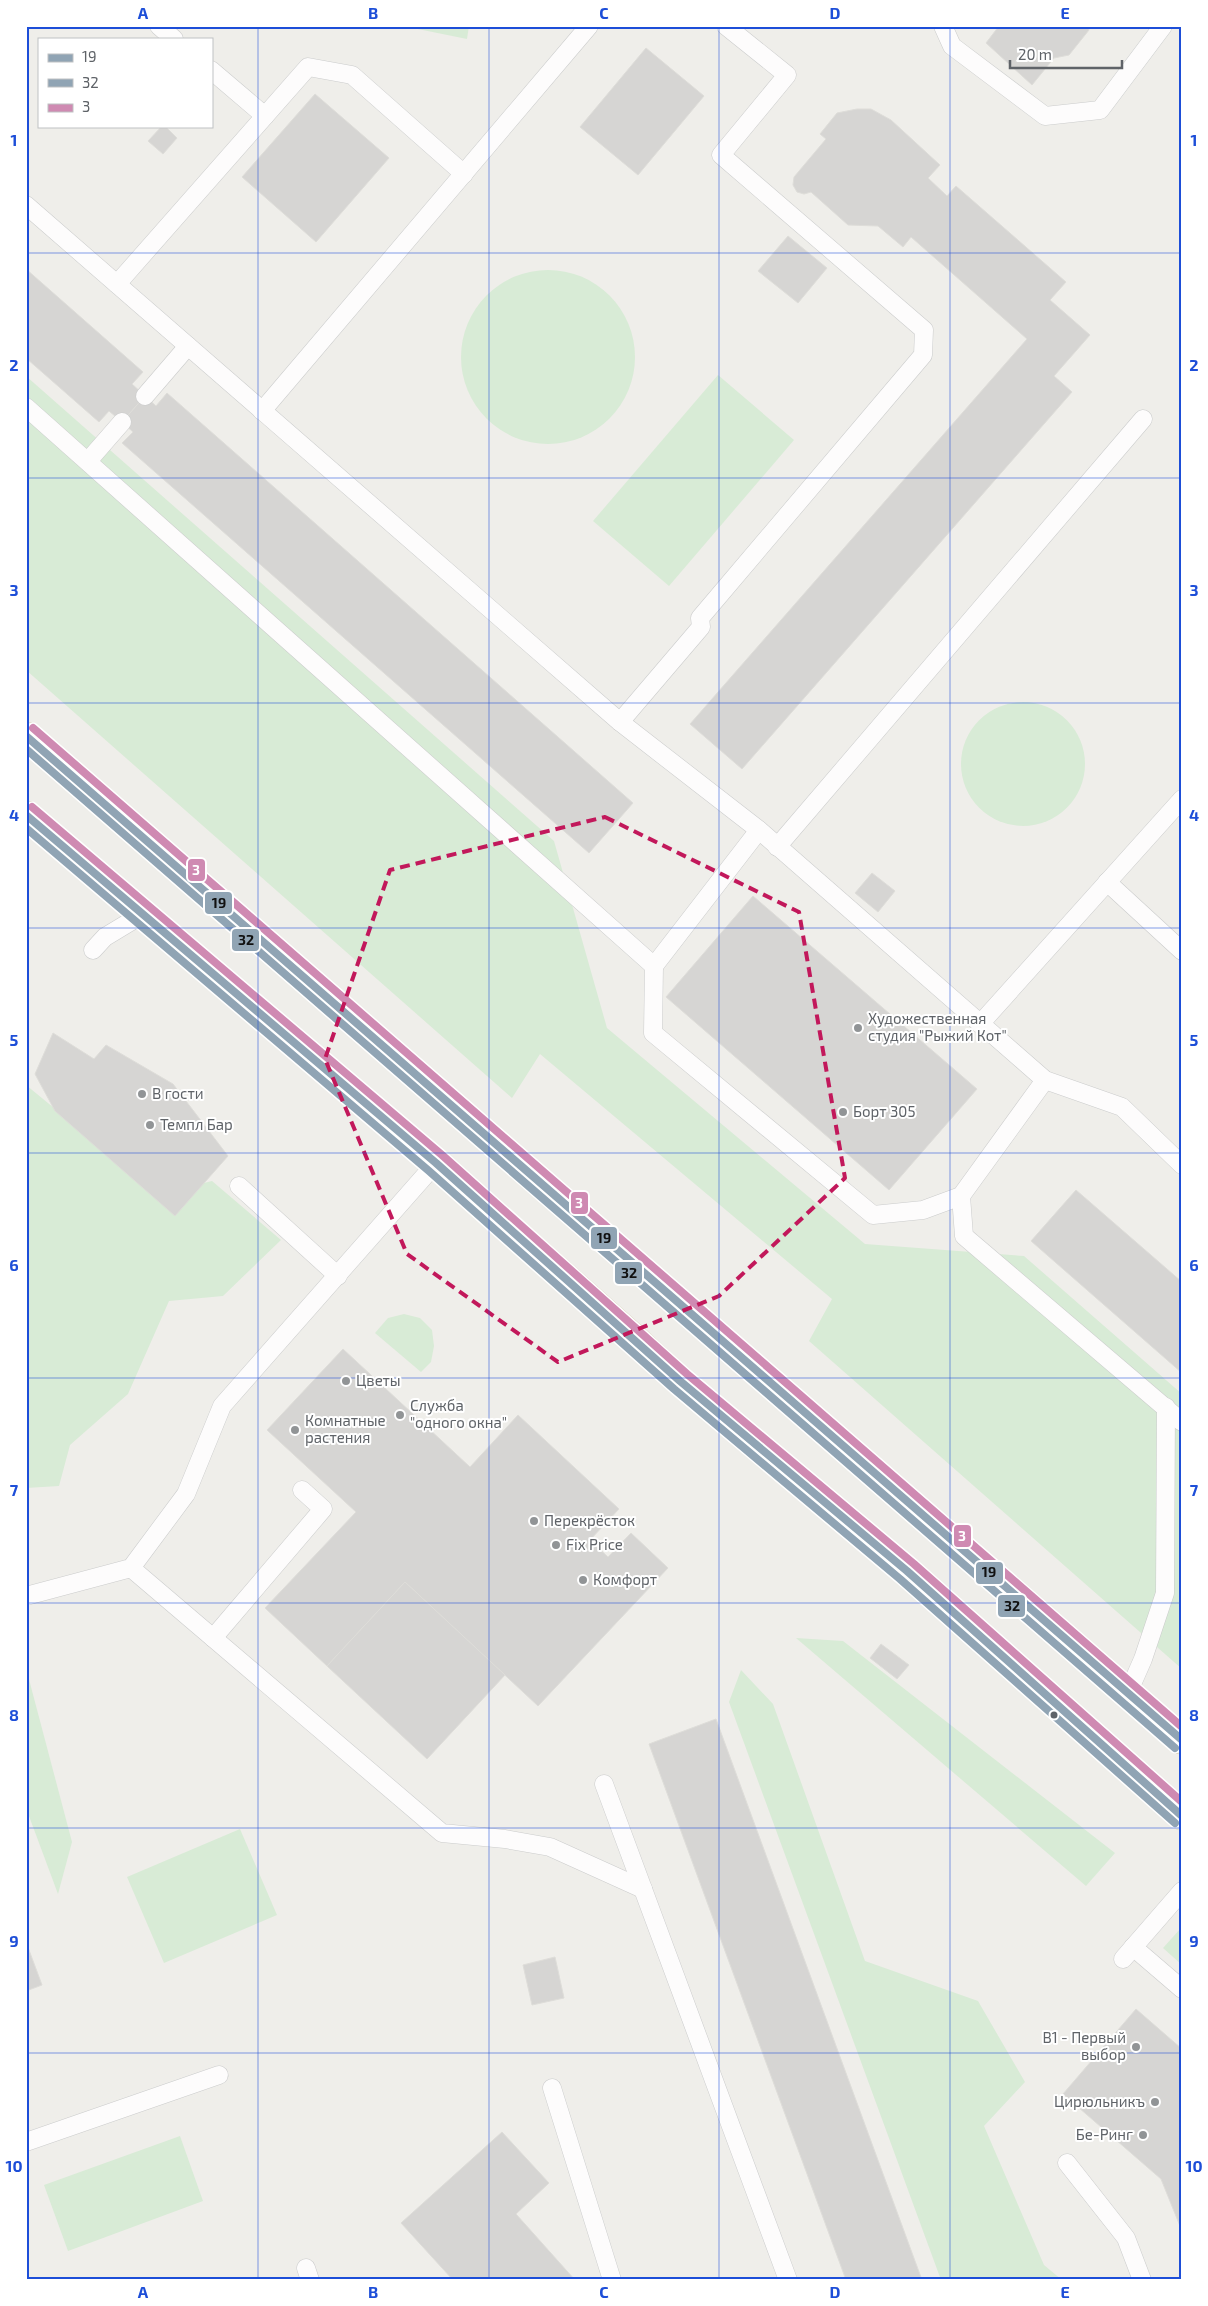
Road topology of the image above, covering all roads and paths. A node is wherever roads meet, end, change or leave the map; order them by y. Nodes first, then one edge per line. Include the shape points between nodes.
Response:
1 (159, 26) edge
2 (589, 26) edge
3 (726, 26) edge
4 (943, 26) edge
5 (1163, 26) edge
6 (173, 38) edge
7 (212, 71) edge
8 (265, 116) junction
9 (464, 174) junction
10 (26, 205) edge
11 (117, 284) junction
12 (188, 346) junction
13 (145, 396) dead end
14 (26, 407) edge
15 (262, 411) junction
16 (1144, 418) dead end
17 (122, 422) dead end
18 (88, 461) junction
19 (620, 722) junction
20 (26, 736) edge
21 (1182, 799) edge
22 (26, 814) edge
23 (759, 830) junction
24 (777, 847) junction
25 (1107, 882) junction
26 (143, 914) junction
27 (93, 950) dead end
28 (1182, 952) edge
29 (654, 966) junction
30 (980, 1024) junction
31 (1045, 1080) junction
32 (436, 1163) junction
33 (1182, 1165) edge
34 (239, 1186) dead end
35 (961, 1196) junction
36 (338, 1276) junction
37 (1166, 1408) junction
38 (1182, 1422) edge
39 (302, 1490) dead end
40 (131, 1568) junction
41 (26, 1596) edge
42 (213, 1638) junction
43 (1128, 1693) junction
44 (1182, 1740) edge
45 (604, 1784) dead end
46 (1182, 1816) edge
47 (643, 1889) junction
48 (1182, 1891) edge
49 (1182, 1989) edge
50 (219, 2075) dead end
51 (552, 2088) dead end
52 (26, 2142) edge
53 (1067, 2163) dead end
54 (612, 2280) edge
55 (788, 2280) edge
56 (1142, 2280) edge

1 - 6 lane
2 - 9 lane
3 - 19 lane via 787,75 721,156 924,330 923,355 700,618 700,627
4 - 5 lane via 952,46 1045,116 1100,110
7 - 8 lane
8 - 9 lane via 308,67 352,75
8 - 11 lane
9 - 15 lane
10 - 11 lane
11 - 12 lane
12 - 13 lane
12 - 15 lane
14 - 18 lane
15 - 19 lane
16 - 24 lane
17 - 18 lane
18 - 29 lane
19 - 23 lane
20 - 43 main road
21 - 25 lane
22 - 26 main road
23 - 24 lane
23 - 29 lane
24 - 30 lane
25 - 28 lane
25 - 30 lane
26 - 27 lane via 105,937
26 - 32 main road
29 - 35 lane via 653,1033 874,1215 924,1210
30 - 31 lane
31 - 33 lane via 1122,1107
31 - 35 lane
32 - 36 lane
32 - 46 main road via 680,1381 907,1571
34 - 36 lane
35 - 37 lane via 964,1236
36 - 40 lane via 222,1406 186,1494
37 - 38 lane
37 - 43 lane via 1165,1593 1144,1659
39 - 42 lane via 323,1509
40 - 41 lane
40 - 42 lane
42 - 47 lane via 442,1833 550,1847
43 - 44 main road
45 - 47 lane
47 - 55 lane
48 - 49 lane via 1128,1953
50 - 52 lane
51 - 54 lane
53 - 56 lane via 1126,2238

